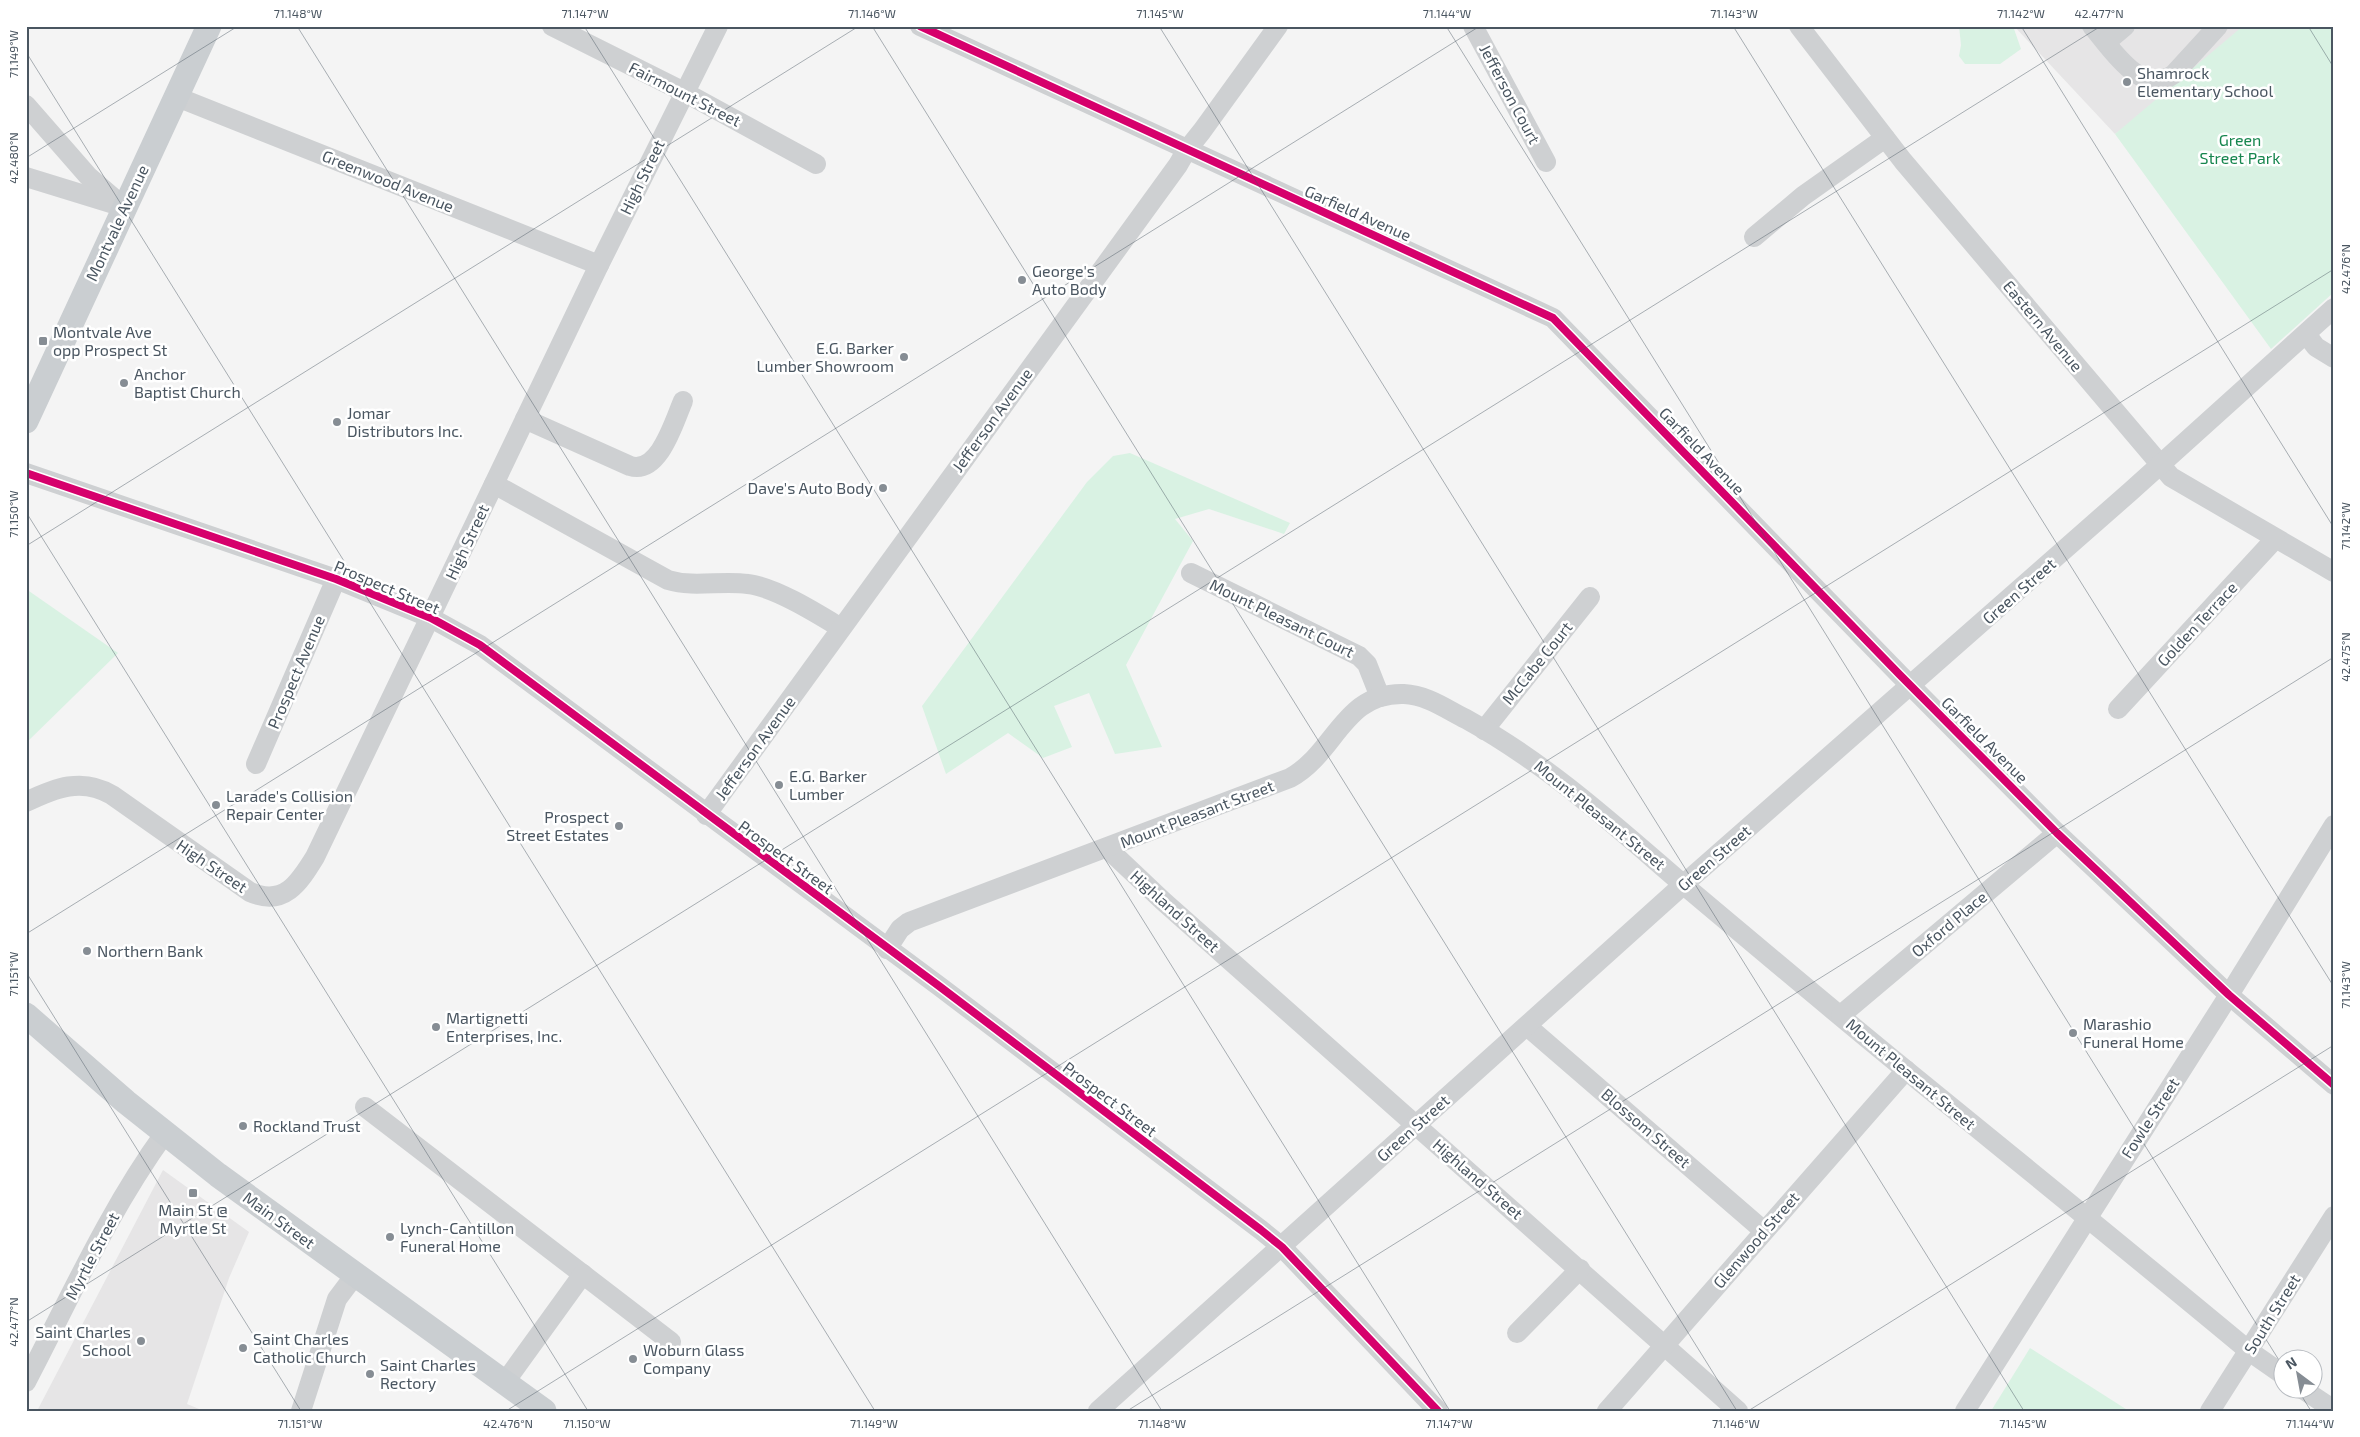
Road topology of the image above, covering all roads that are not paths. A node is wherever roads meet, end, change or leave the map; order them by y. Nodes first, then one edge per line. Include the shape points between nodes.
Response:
1 (552, 26) edge
2 (718, 26) edge
3 (920, 26) edge
4 (1278, 26) edge
5 (1473, 26) edge
6 (1799, 26) edge
7 (2092, 26) edge
8 (2125, 26) edge
9 (2218, 26) edge
10 (204, 29) edge
11 (2106, 42) junction
12 (684, 92) junction
13 (177, 96) junction
14 (26, 105) edge
15 (1885, 138) junction
16 (1186, 151) junction
17 (1546, 162) dead end
18 (816, 164) dead end
19 (26, 177) edge
20 (124, 207) junction
21 (1754, 236) dead end
22 (599, 265) junction
23 (2334, 308) edge
24 (2306, 334) junction
25 (2334, 358) edge
26 (684, 401) dead end
27 (525, 419) junction
28 (26, 421) edge
29 (2161, 464) junction
30 (26, 473) edge
31 (494, 484) junction
32 (2275, 539) junction
33 (2334, 572) edge
34 (1191, 573) dead end
35 (336, 579) junction
36 (1590, 597) dead end
37 (431, 618) junction
38 (842, 628) junction
39 (1911, 686) junction
40 (1380, 697) junction
41 (2118, 709) dead end
42 (1484, 730) junction
43 (256, 764) dead end
44 (26, 802) edge
45 (706, 814) junction
46 (2334, 825) edge
47 (2057, 833) junction
48 (1107, 848) junction
49 (1684, 884) junction
50 (887, 949) junction
51 (2229, 995) junction
52 (26, 1015) edge
53 (1841, 1015) junction
54 (1527, 1026) junction
55 (1906, 1070) junction
56 (2334, 1085) edge
57 (365, 1107) dead end
58 (1416, 1125) junction
59 (165, 1134) junction
60 (2087, 1216) junction
61 (2334, 1216) edge
62 (1764, 1231) junction
63 (1282, 1247) junction
64 (1580, 1269) junction
65 (583, 1274) junction
66 (355, 1275) junction
67 (1517, 1333) dead end
68 (672, 1342) dead end
69 (1665, 1344) junction
70 (2249, 1351) junction
71 (2272, 1367) edge
72 (26, 1382) edge
73 (505, 1382) junction
74 (2319, 1400) edge
75 (2334, 1410) edge
76 (300, 1411) edge
77 (544, 1411) edge
78 (1098, 1411) edge
79 (1438, 1411) edge
80 (1607, 1411) edge
81 (1738, 1411) edge
82 (1965, 1411) edge
83 (2210, 1411) edge

1 - 12 street, Fairmount Street
2 - 12 street, High Street
3 - 16 street, Garfield Avenue
4 - 16 street, Jefferson Avenue
5 - 17 street, Jefferson Court
6 - 15 street, Eastern Avenue
7 - 11 street
8 - 11 street
9 - 11 street via 2174,74 2161,80 2146,80 2137,75
10 - 13 main road, Montvale Avenue
12 - 18 street, Fairmount Street
12 - 22 street, High Street
13 - 20 main road, Montvale Avenue
13 - 22 street, Greenwood Avenue
14 - 20 street via 88,176
15 - 21 street via 1803,196
15 - 29 street, Eastern Avenue
16 - 38 street, Jefferson Avenue
16 - 39 street, Garfield Avenue via 1553,318
19 - 20 street
20 - 28 main road, Montvale Avenue
22 - 27 street, High Street
23 - 24 street, Green Street
24 - 25 street via 2316,347
24 - 29 street, Green Street
26 - 27 street via 655,459 642,467 630,466
27 - 31 street, High Street
29 - 32 street, Eastern Avenue via 2171,477
29 - 39 street, Green Street
30 - 35 street, Prospect Street
31 - 37 street, High Street
31 - 38 street via 668,580 688,584 753,584
32 - 33 street, Eastern Avenue
32 - 41 street, Golden Terrace
34 - 40 street, Mount Pleasant Court via 1359,656 1367,664
35 - 37 street, Prospect Street
35 - 43 street, Prospect Avenue
36 - 42 street, McCabe Court
37 - 44 street, High Street via 315,857 300,881 282,894 265,897 250,892 97,787 84,784 68,786
37 - 45 street, Prospect Street via 480,645
38 - 45 street, Jefferson Avenue
39 - 47 street, Garfield Avenue
39 - 49 street, Green Street
40 - 42 street, Mount Pleasant Street via 1402,694 1423,697
40 - 48 street, Mount Pleasant Street via 1350,715 1318,757 1301,772 1280,783
42 - 49 street, Mount Pleasant Street via 1555,775
45 - 50 street, Prospect Street
46 - 51 street, Fowle Street
47 - 51 street, Garfield Avenue
47 - 53 street, Oxford Place
48 - 50 street, Mount Pleasant Street via 909,922 900,929
48 - 58 street, Highland Street
49 - 53 street, Mount Pleasant Street
49 - 54 street, Green Street
50 - 63 street, Prospect Street
51 - 56 street, Garfield Avenue
51 - 60 street, Fowle Street
52 - 59 main road, Main Street
53 - 55 street, Mount Pleasant Street
54 - 58 street, Green Street
54 - 62 street, Blossom Street
55 - 60 street, Mount Pleasant Street
55 - 62 street, Glenwood Street
57 - 65 street
58 - 63 street, Green Street
58 - 64 street, Highland Street
59 - 66 main road, Main Street
59 - 72 street, Myrtle Street via 119,1205
60 - 70 street, Mount Pleasant Street
60 - 82 street, Fowle Street
61 - 70 street, South Street
62 - 69 street, Glenwood Street
63 - 78 street, Green Street
63 - 79 street, Prospect Street
64 - 67 street
64 - 69 street, Highland Street
65 - 68 street
65 - 73 street
66 - 73 main road, Main Street
66 - 76 street via 338,1300
69 - 80 street, Glenwood Street
69 - 81 street, Highland Street
70 - 71 street, Mount Pleasant Street
70 - 83 street, South Street
73 - 77 main road, Main Street
74 - 75 street

